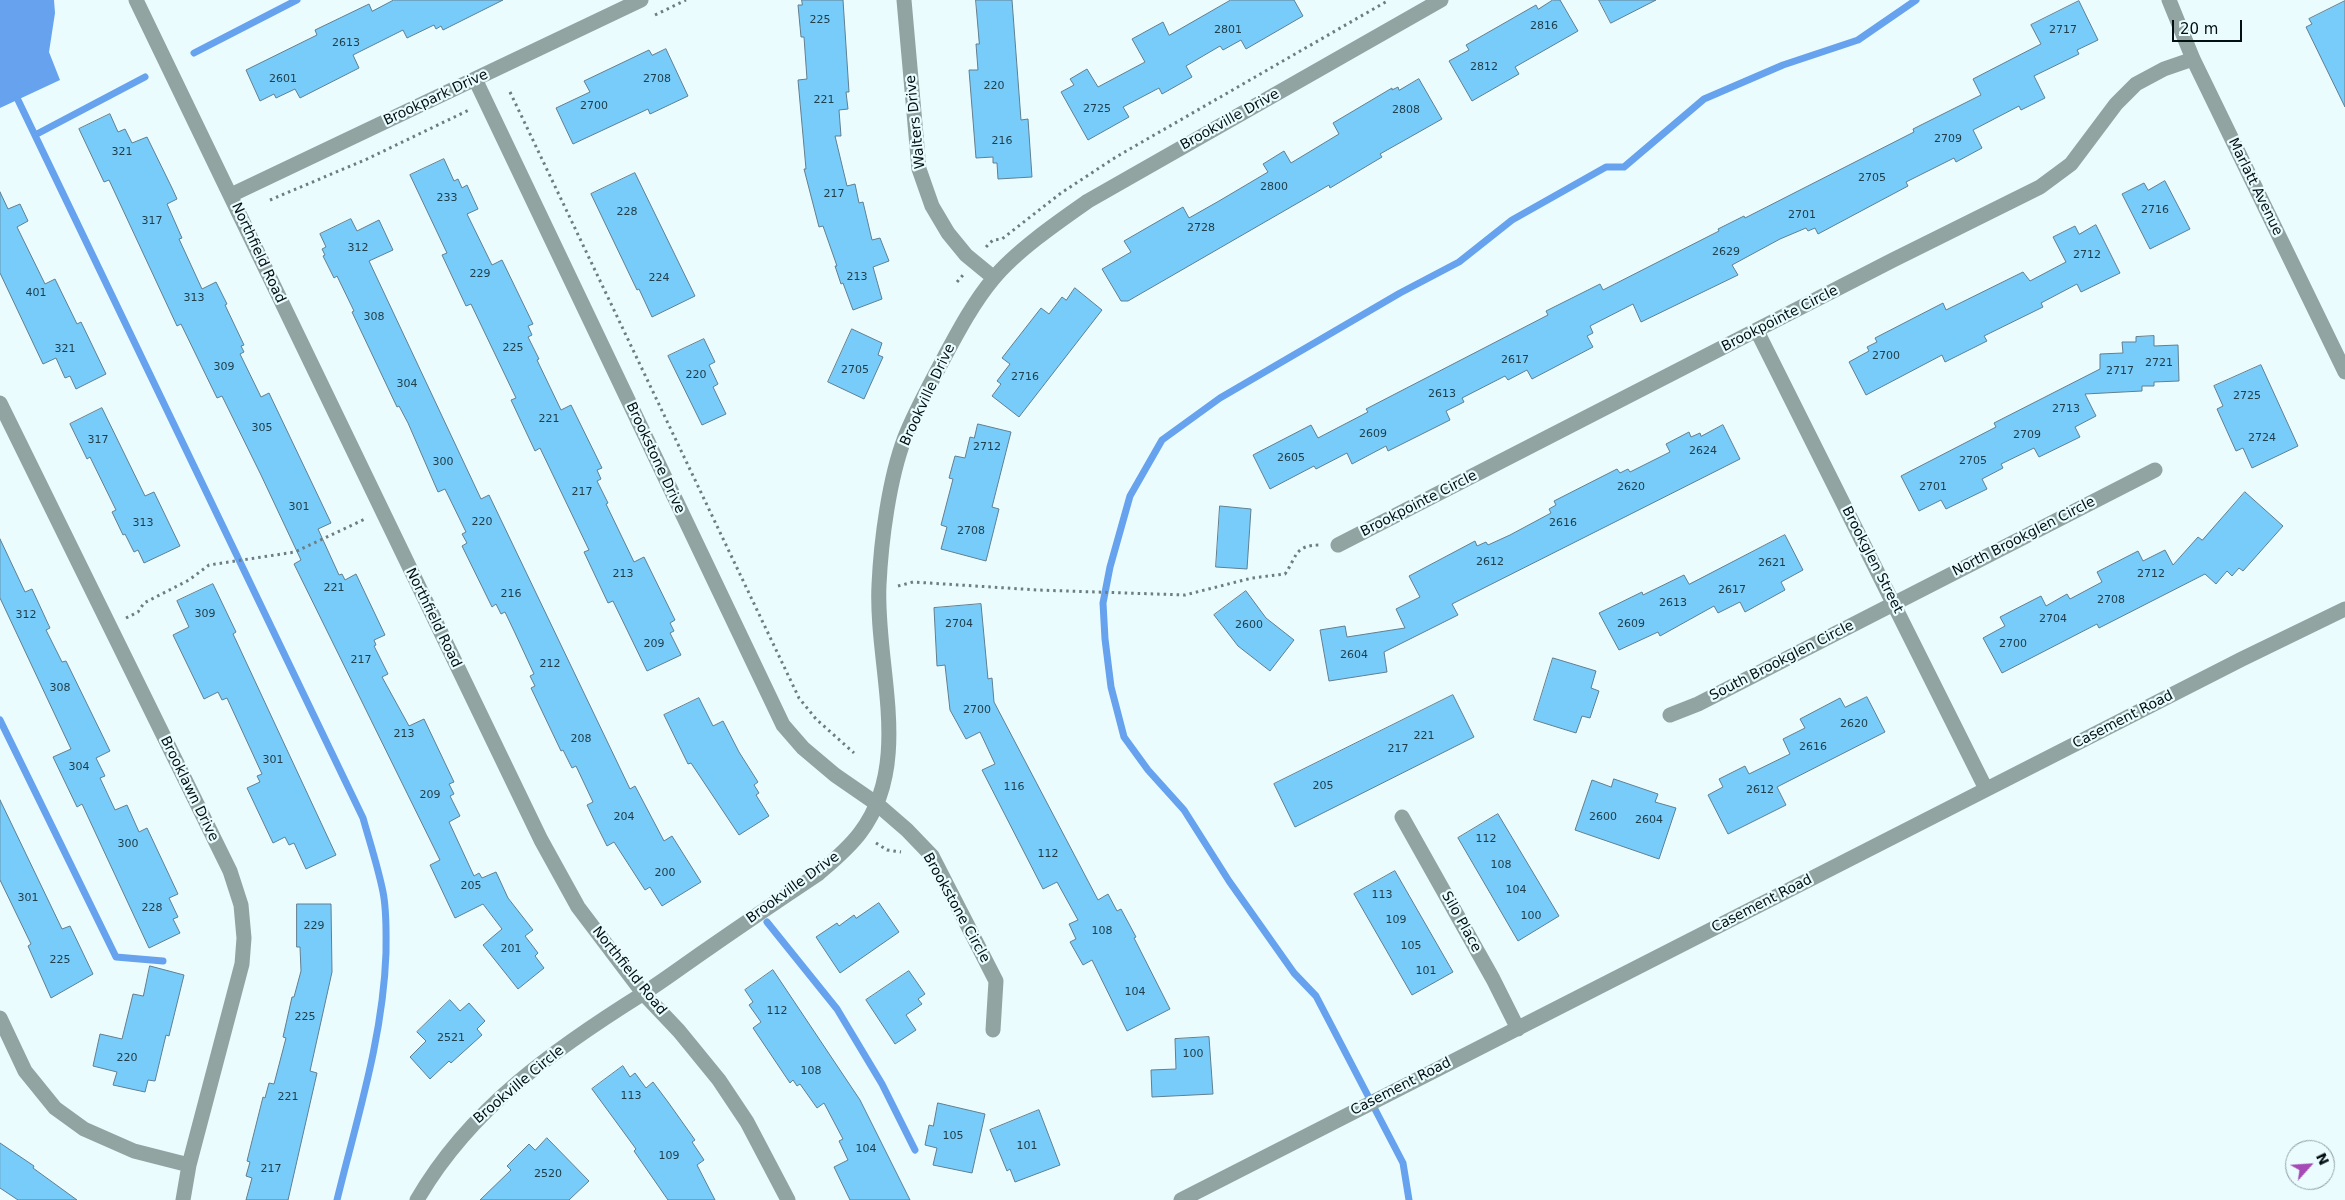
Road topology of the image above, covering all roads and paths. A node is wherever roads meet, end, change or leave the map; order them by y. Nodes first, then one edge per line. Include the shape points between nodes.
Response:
1 (136, 0) edge
2 (641, 0) edge
3 (686, 0) edge
4 (904, 0) edge
5 (1441, 0) edge
6 (2169, 0) edge
7 (652, 16) dead end
8 (2193, 59) junction
9 (475, 79) junction
10 (507, 84) dead end
11 (510, 92) junction
12 (486, 102) junction
13 (231, 195) junction
14 (269, 201) dead end
15 (994, 278) junction
16 (1758, 331) junction
17 (2345, 372) edge
18 (0, 403) edge
19 (2155, 470) dead end
20 (382, 512) junction
21 (1338, 545) joint
22 (879, 587) junction
23 (1894, 604) junction
24 (2345, 610) edge
25 (109, 626) junction
26 (1670, 715) dead end
27 (854, 753) dead end
28 (1986, 790) junction
29 (877, 804) junction
30 (1402, 816) dead end
31 (860, 832) junction
32 (904, 853) dead end
33 (643, 994) junction
34 (0, 1018) edge
35 (1518, 1029) junction
36 (993, 1030) dead end
37 (190, 1165) junction
38 (182, 1200) edge
39 (417, 1200) edge
40 (788, 1200) edge
41 (1181, 1200) edge

1 - 13 street, Northfield Road
2 - 9 street, Brookpark Drive
3 - 7 path
4 - 15 street, Walters Drive via 919,169 932,206 948,233 966,255
5 - 15 street, Brookville Drive via 1088,200 1049,228
6 - 8 street, Marlatt Avenue
8 - 16 street, Brookpointe Circle via 2136,84 2116,104 2070,164 2040,187
8 - 17 street, Marlatt Avenue
9 - 12 street, Brookstone Drive
9 - 13 street, Brookpark Drive
10 - 11 path
11 - 12 path
11 - 27 path via 799,698 816,719
12 - 14 path
12 - 29 street, Brookstone Drive via 782,725 835,775
13 - 20 street, Northfield Road
15 - 22 street, Brookville Drive via 966,317 905,438 885,528
16 - 21 street, Brookpointe Circle
16 - 23 street, Brookglen Street
18 - 25 street, Brooklawn Drive
19 - 23 street, North Brookglen Circle
20 - 25 path via 295,552 218,563
20 - 33 street, Northfield Road via 541,840 578,907
21 - 22 path via 1307,546 1292,557 1286,574 1252,578 1185,595 913,582
22 - 29 street, Brookville Drive via 889,741 885,777
23 - 26 street, South Brookglen Circle via 1698,704
23 - 28 street, Brookglen Street
24 - 28 street, Casement Road
25 - 37 street, Brooklawn Drive via 230,871 241,905 242,964
28 - 35 street, Casement Road
29 - 31 street, Brookville Drive
29 - 36 street, Brookstone Circle via 932,856 955,900 996,981
30 - 35 street, Silo Place
31 - 32 path via 887,850
31 - 33 street, Brookville Drive via 818,874
33 - 39 street, Brookville Circle via 592,1026 496,1100 443,1158
33 - 40 street, Northfield Road via 719,1080 747,1122
34 - 37 street via 25,1071 55,1108 84,1128 134,1151
35 - 41 street, Casement Road
37 - 38 street, Brooklawn Drive

